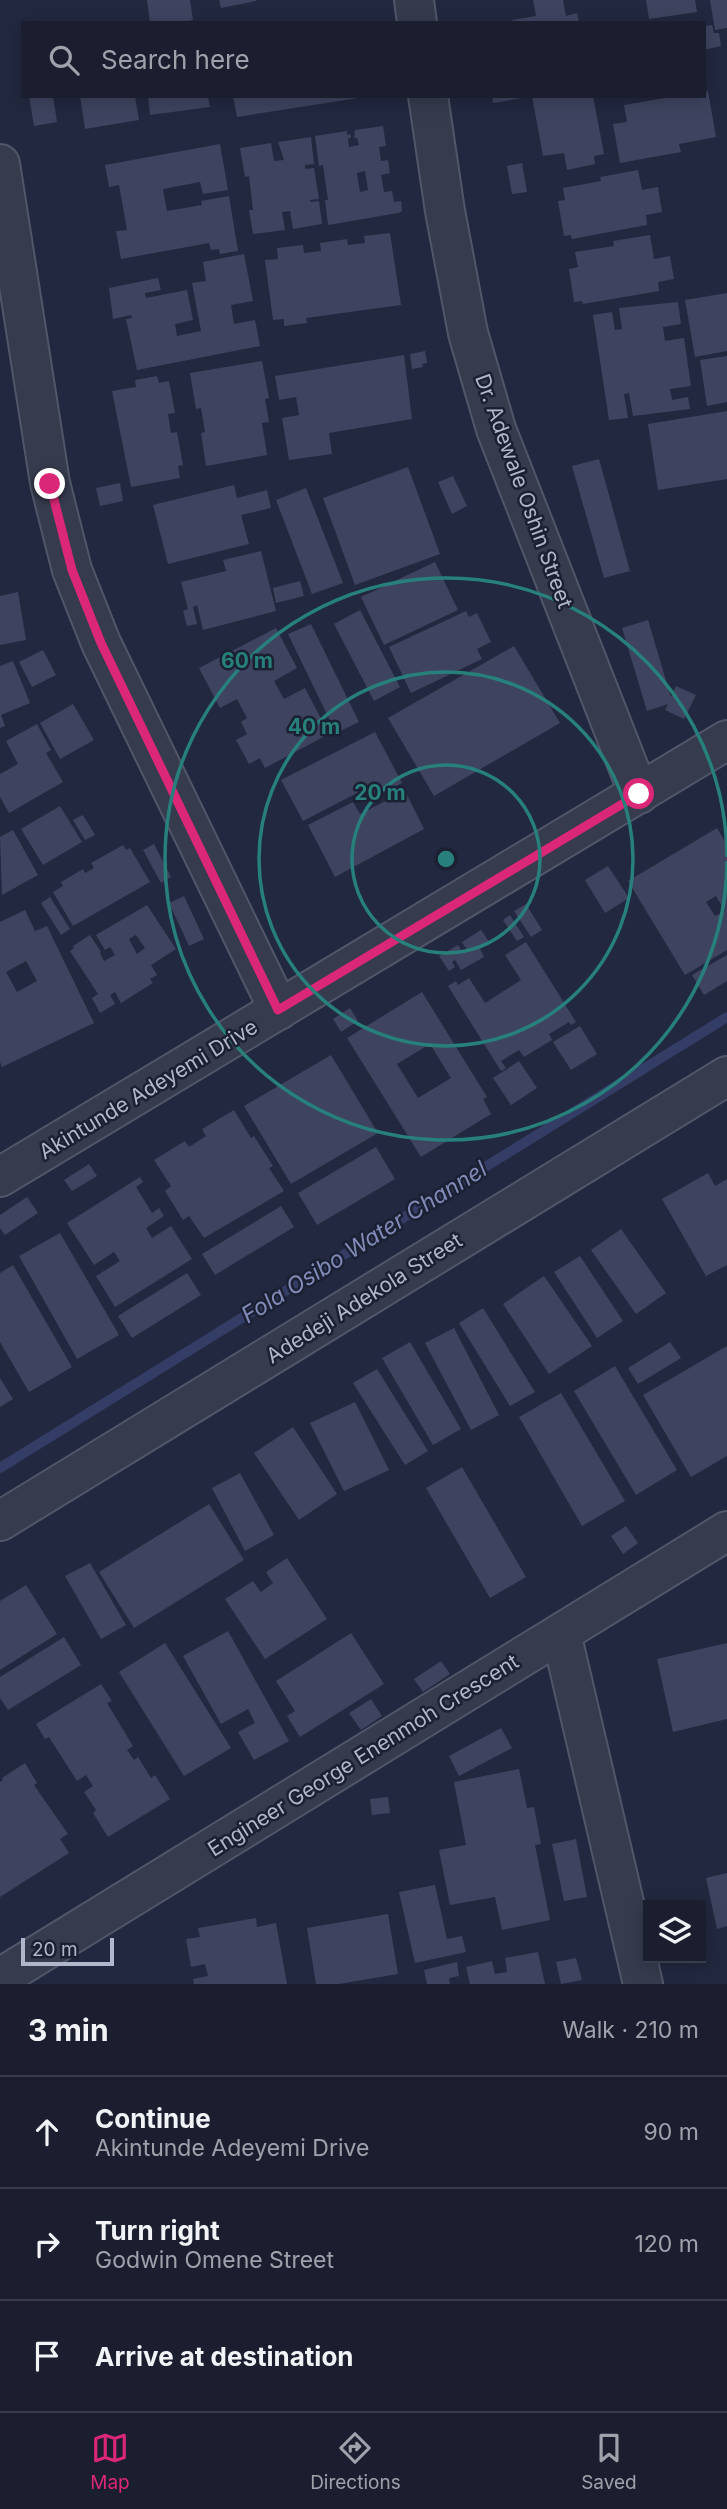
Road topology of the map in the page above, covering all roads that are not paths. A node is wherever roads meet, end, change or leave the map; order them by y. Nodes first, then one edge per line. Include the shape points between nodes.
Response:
1 (414, 0) edge
2 (417, 21) edge
3 (428, 98) edge
4 (0, 164) edge
5 (9, 287) edge
6 (727, 740) edge
7 (639, 794) junction
8 (278, 1010) junction
9 (727, 1076) edge
10 (0, 1177) edge
11 (0, 1521) edge
12 (727, 1531) edge
13 (561, 1633) junction
14 (0, 1978) edge
15 (643, 1984) edge

1 - 2 street
3 - 7 street, Dr. Adewale Oshin Street via 468,333 496,429
4 - 5 street
5 - 8 street via 72,570 101,643
6 - 7 street, Akintunde Adeyemi Drive
7 - 8 street, Akintunde Adeyemi Drive
8 - 10 street, Akintunde Adeyemi Drive
9 - 11 street, Adedeji Adekola Street
12 - 13 street, Engineer George Enenmoh Crescent
13 - 14 street, Engineer George Enenmoh Crescent
13 - 15 street

